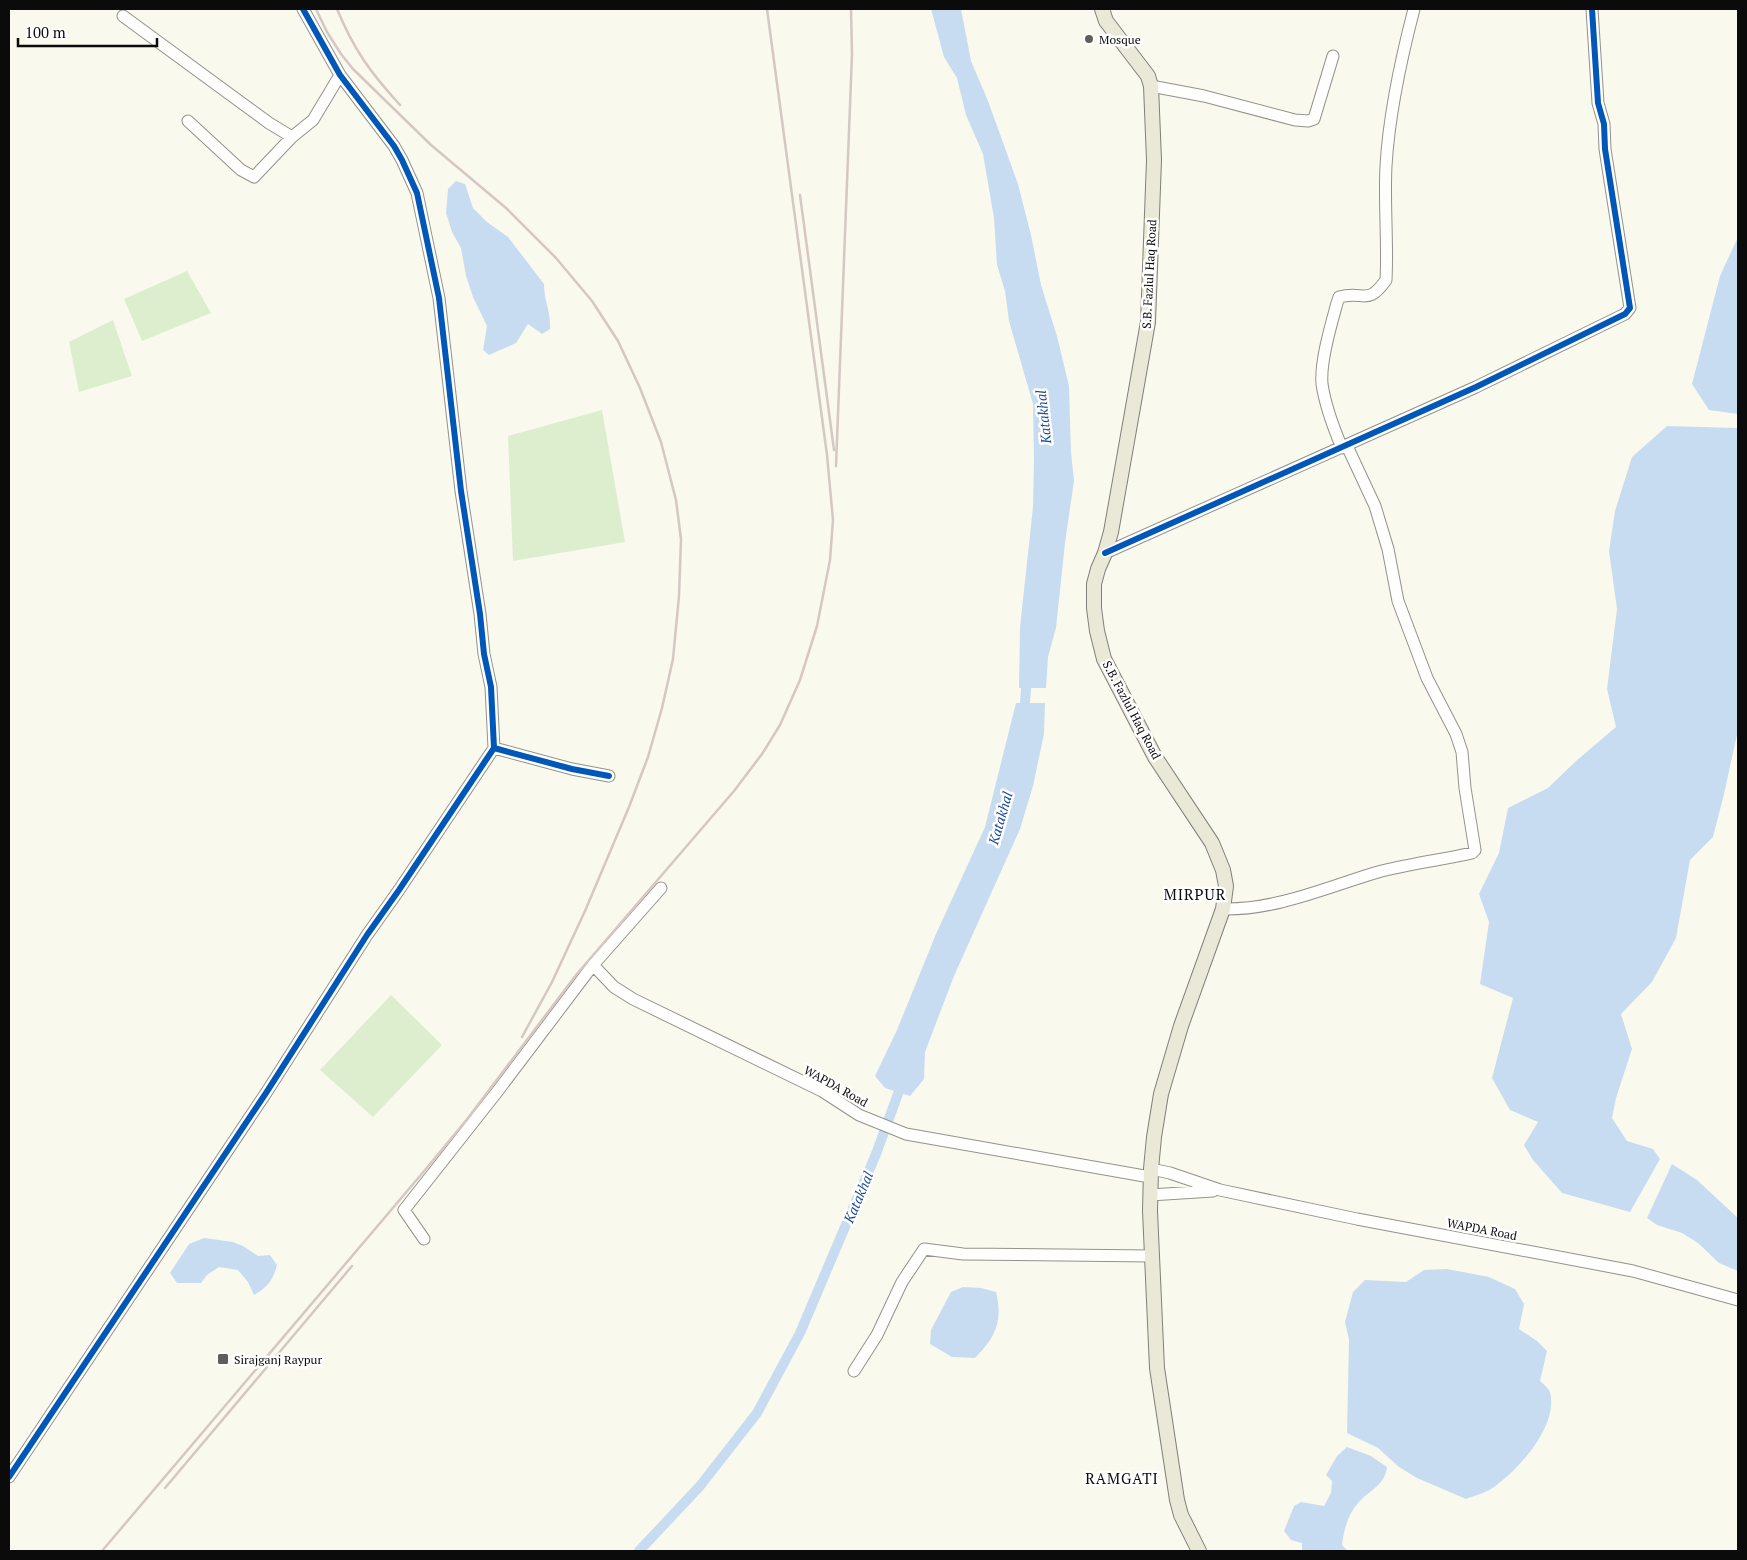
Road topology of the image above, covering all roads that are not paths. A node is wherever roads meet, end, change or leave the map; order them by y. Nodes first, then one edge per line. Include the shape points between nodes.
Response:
1 (303, 9) edge
2 (1102, 9) edge
3 (1414, 9) edge
4 (1592, 9) edge
5 (123, 16) dead end
6 (1333, 56) dead end
7 (340, 75) junction
8 (1151, 86) junction
9 (188, 121) dead end
10 (292, 137) junction
11 (1344, 447) junction
12 (1105, 553) junction
13 (494, 748) junction
14 (610, 776) dead end
15 (661, 888) dead end
16 (1223, 908) junction
17 (593, 964) junction
18 (1151, 1173) junction
19 (1220, 1190) junction
20 (1150, 1195) junction
21 (424, 1239) dead end
22 (1152, 1256) junction
23 (1738, 1300) edge
24 (854, 1371) dead end
25 (9, 1476) edge
26 (1199, 1551) edge

1 - 7 street
2 - 8 main road, S.B. Fazlul Haq Road via 1106,21 1148,76
3 - 11 street via 1388,132 1386,280 1370,296 1340,297 1325,352 1322,384 1333,428
4 - 11 street via 1598,103 1604,124 1605,149 1630,308 1625,314 1485,383
5 - 10 street
6 - 8 street via 1314,119 1308,121
7 - 10 street via 313,120
7 - 13 street via 394,146 418,201 439,298 461,491 491,687
8 - 12 main road, S.B. Fazlul Haq Road via 1154,160 1148,322
9 - 10 street via 240,170 254,177
11 - 12 street
11 - 16 street via 1375,506 1388,549 1398,601 1427,678 1462,752 1475,850 1380,872 1272,905
12 - 16 main road, S.B. Fazlul Haq Road via 1094,584 1097,631 1104,658 1155,757 1212,843 1226,886
13 - 14 street
13 - 25 street
15 - 17 street
16 - 18 main road, S.B. Fazlul Haq Road via 1181,1026 1164,1086
17 - 18 street, WAPDA Road via 614,987 628,996 822,1092 859,1115 906,1134
17 - 21 street via 404,1210
18 - 19 street, WAPDA Road via 1170,1173
18 - 20 main road, S.B. Fazlul Haq Road
19 - 20 street, WAPDA Road
19 - 23 street, WAPDA Road via 1633,1272
20 - 22 main road, S.B. Fazlul Haq Road
22 - 24 street via 963,1254 924,1249 902,1282 877,1335
22 - 26 main road, S.B. Fazlul Haq Road via 1156,1368 1177,1500

